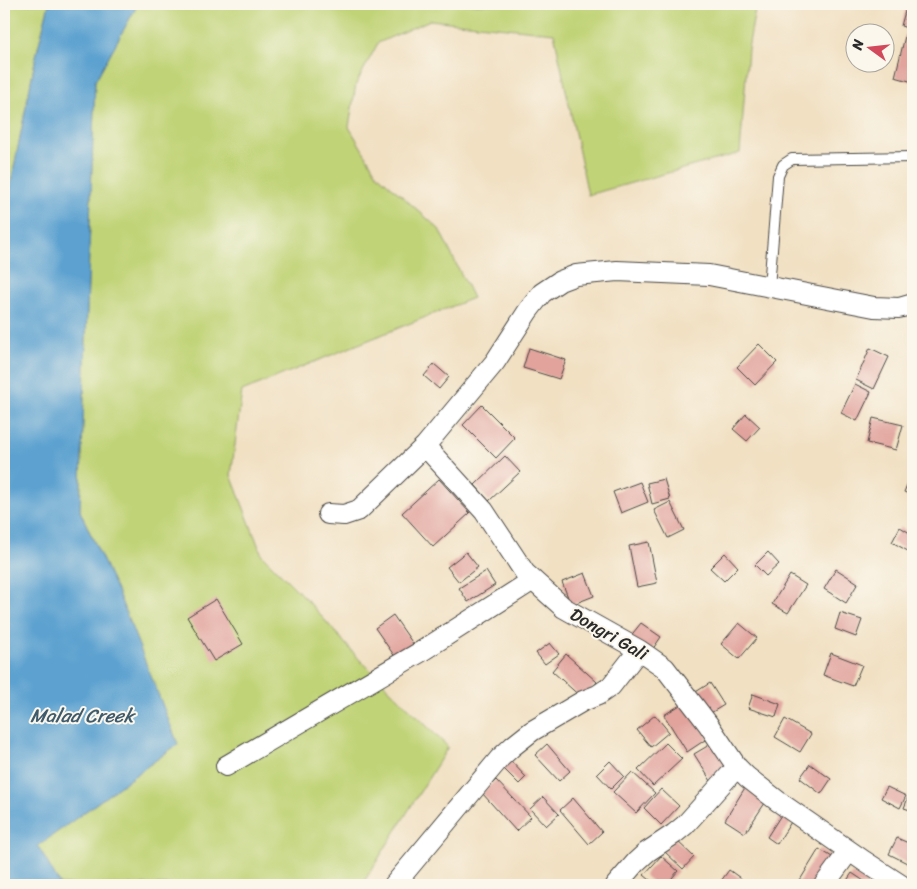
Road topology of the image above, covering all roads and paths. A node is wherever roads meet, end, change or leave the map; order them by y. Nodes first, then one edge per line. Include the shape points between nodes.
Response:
1 (913, 157) edge
2 (769, 287) junction
3 (913, 304) edge
4 (425, 446) junction
5 (328, 514) dead end
6 (533, 580) junction
7 (639, 650) junction
8 (226, 766) dead end
9 (737, 767) junction
10 (849, 851) junction
11 (913, 877) edge
12 (394, 885) edge
13 (616, 885) edge
14 (824, 885) edge
15 (901, 885) edge
16 (909, 885) edge

1 - 2 lane via 792,159 783,165 778,176
2 - 3 street via 874,308
2 - 4 street via 709,275 618,271 576,275 560,282 542,293 495,362
4 - 5 street via 358,510 344,515
4 - 6 street, Dongri Gali via 484,511
6 - 7 street, Dongri Gali via 564,608
6 - 8 street via 422,651
7 - 9 street, Dongri Gali via 665,668
7 - 12 street via 611,686 532,731 500,758
9 - 10 street, Dongri Gali via 779,802
9 - 13 street via 685,825 646,852
10 - 14 street
10 - 15 street, Dongri Gali
11 - 16 street

